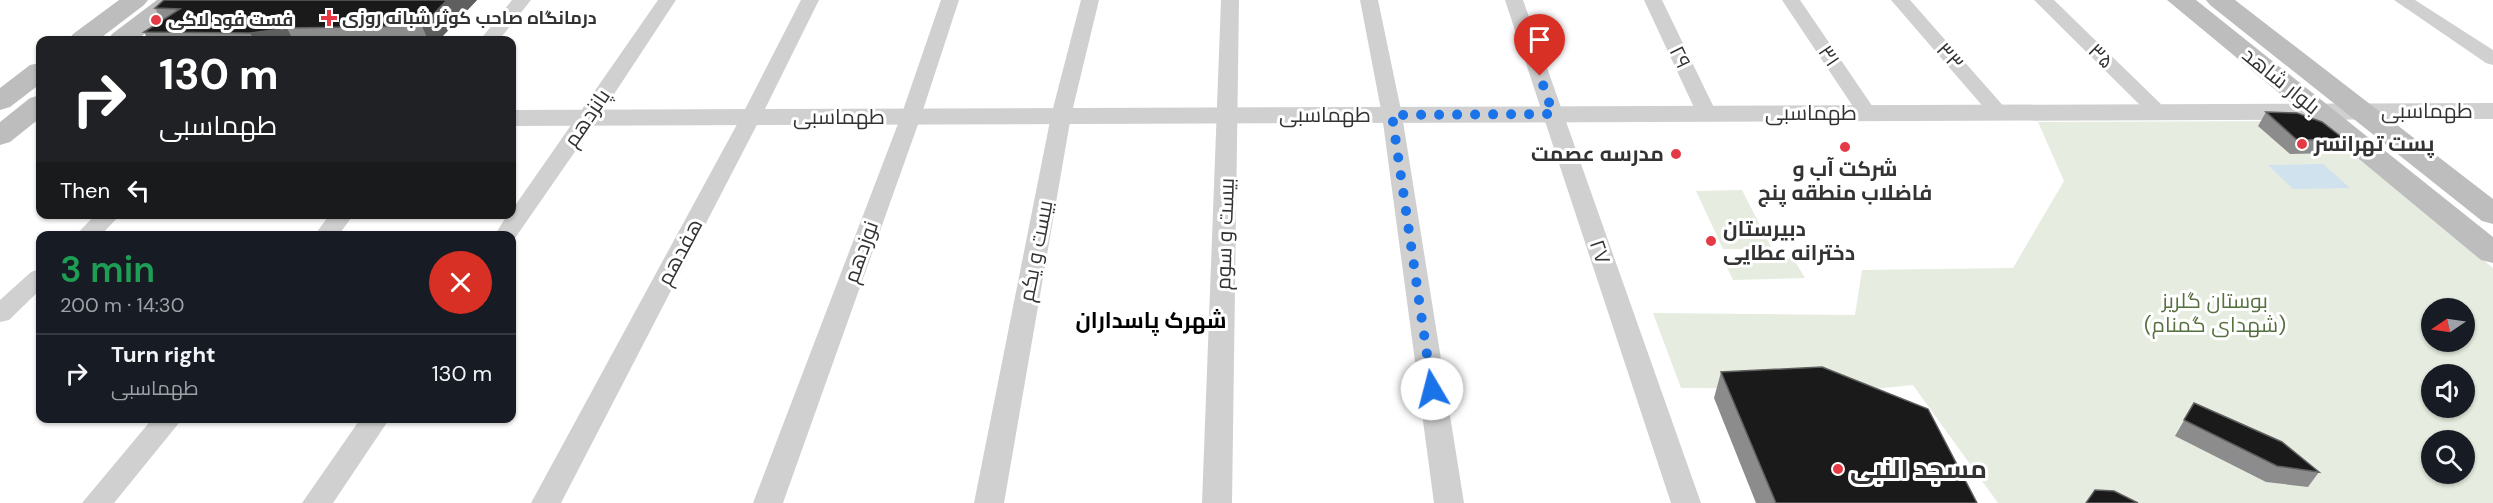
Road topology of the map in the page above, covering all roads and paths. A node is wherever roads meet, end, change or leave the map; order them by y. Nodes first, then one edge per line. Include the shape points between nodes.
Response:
1 (135, 0) edge
2 (172, 0) edge
3 (522, 0) edge
4 (667, 0) edge
5 (810, 0) edge
6 (950, 0) edge
7 (1090, 0) edge
8 (1230, 0) edge
9 (1369, 0) edge
10 (1514, 0) edge
11 (1653, 0) edge
12 (1791, 0) edge
13 (1900, 0) edge
14 (2043, 0) edge
15 (2180, 0) edge
16 (2219, 0) edge
17 (2403, 0) edge
18 (87, 36) edge
19 (124, 36) edge
20 (492, 36) edge
21 (2493, 59) edge
22 (36, 80) edge
23 (2319, 111) junction
24 (2360, 111) junction
25 (2493, 111) edge
26 (2000, 112) junction
27 (2158, 112) junction
28 (1867, 113) junction
29 (1553, 114) junction
30 (1707, 114) junction
31 (1228, 115) junction
32 (1392, 115) junction
33 (20, 116) edge
34 (911, 116) junction
35 (1061, 116) junction
36 (589, 117) junction
37 (752, 117) junction
38 (516, 118) edge
39 (2493, 214) edge
40 (105, 219) edge
41 (339, 219) edge
42 (91, 231) edge
43 (329, 231) edge
44 (509, 231) edge
45 (2493, 253) edge
46 (36, 281) edge
47 (0, 314) edge
48 (165, 423) edge
49 (373, 423) edge
50 (97, 503) edge
51 (317, 503) edge
52 (546, 503) edge
53 (768, 503) edge
54 (989, 503) edge
55 (1217, 503) edge
56 (1449, 503) edge
57 (1686, 503) edge

1 - 18 main road
2 - 19 main road
3 - 20 street
4 - 36 street, پانزدهم
5 - 37 street, هفدهم
6 - 34 street, نوزدهم
7 - 35 street, بیست و یکم
8 - 31 street, بیست و سوم
9 - 32 street
10 - 29 street, ۲۷
11 - 30 street, ۲۹
12 - 28 street, ۳۱
13 - 26 street, ۳۳
14 - 27 street, ۳۵
15 - 23 main road, بلوار شاهد
16 - 24 main road, بلوار شاهد
17 - 21 street
22 - 33 main road
23 - 24 street, طهماسبی
23 - 27 street, طهماسبی
23 - 45 main road, بلوار شاهد
24 - 25 street, طهماسبی
24 - 39 main road, بلوار شاهد
26 - 27 street, طهماسبی
26 - 28 street, طهماسبی
28 - 30 street, طهماسبی
29 - 30 street, طهماسبی
29 - 32 street, طهماسبی
29 - 57 street, ۲۷
31 - 32 street, طهماسبی
31 - 35 street, طهماسبی
31 - 55 street, بیست و سوم
32 - 56 street
34 - 35 street, طهماسبی
34 - 37 street, طهماسبی
34 - 53 street, نوزدهم
35 - 54 street, بیست و یکم
36 - 37 street, طهماسبی
36 - 38 street, طهماسبی
36 - 44 street, پانزدهم
37 - 52 street, هفدهم
40 - 42 street
41 - 43 street
46 - 47 street
48 - 50 street
49 - 51 street

